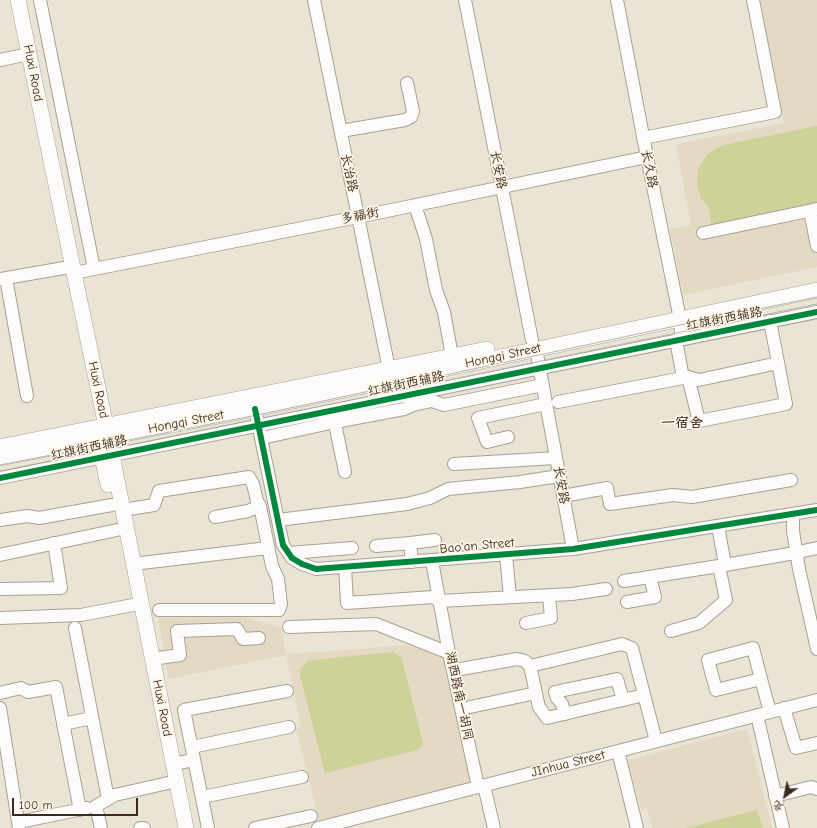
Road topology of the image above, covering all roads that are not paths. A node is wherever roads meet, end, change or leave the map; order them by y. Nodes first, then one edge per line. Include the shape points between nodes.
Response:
1 (10, 0) edge
2 (18, 0) edge
3 (40, 0) edge
4 (314, 0) edge
5 (465, 0) edge
6 (617, 0) edge
7 (753, 0) edge
8 (25, 55) junction
9 (0, 60) edge
10 (407, 83) dead end
11 (341, 131) junction
12 (643, 138) junction
13 (647, 157) junction
14 (502, 187) junction
15 (415, 205) junction
16 (813, 210) edge
17 (358, 217) junction
18 (703, 232) dead end
19 (817, 246) edge
20 (94, 269) junction
21 (69, 270) junction
22 (3, 279) edge
23 (817, 280) edge
24 (817, 290) edge
25 (817, 312) edge
26 (679, 314) junction
27 (770, 321) junction
28 (679, 339) junction
29 (534, 344) junction
30 (452, 356) junction
31 (778, 363) junction
32 (540, 368) junction
33 (389, 369) junction
34 (686, 378) junction
35 (543, 385) junction
36 (27, 396) dead end
37 (552, 403) junction
38 (256, 409) junction
39 (333, 416) junction
40 (259, 425) junction
41 (102, 432) junction
42 (508, 437) dead end
43 (262, 438) junction
44 (0, 447) edge
45 (107, 456) junction
46 (0, 458) edge
47 (556, 458) junction
48 (454, 464) dead end
49 (345, 472) dead end
50 (559, 476) junction
51 (0, 478) edge
52 (791, 480) dead end
53 (563, 496) junction
54 (260, 506) junction
55 (117, 508) junction
56 (817, 510) edge
57 (794, 514) junction
58 (215, 517) dead end
59 (0, 520) edge
60 (278, 520) junction
61 (718, 526) junction
62 (117, 530) junction
63 (435, 540) dead end
64 (410, 543) junction
65 (54, 544) junction
66 (376, 546) dead end
67 (268, 548) junction
68 (352, 548) dead end
69 (817, 548) edge
70 (573, 550) junction
71 (803, 551) dead end
72 (289, 553) junction
73 (789, 554) dead end
74 (0, 555) edge
75 (506, 555) junction
76 (432, 561) junction
77 (412, 562) junction
78 (133, 564) junction
79 (722, 566) junction
80 (345, 567) junction
81 (650, 577) junction
82 (624, 581) dead end
83 (0, 589) edge
84 (606, 589) dead end
85 (549, 595) junction
86 (510, 597) junction
87 (439, 601) junction
88 (627, 602) dead end
89 (134, 605) junction
90 (159, 610) dead end
91 (0, 618) edge
92 (526, 623) dead end
93 (289, 627) dead end
94 (74, 628) dead end
95 (671, 631) dead end
96 (259, 638) dead end
97 (817, 649) edge
98 (449, 653) junction
99 (152, 659) junction
100 (530, 666) junction
101 (461, 669) dead end
102 (761, 679) junction
103 (287, 691) dead end
104 (0, 693) edge
105 (536, 693) junction
106 (644, 695) junction
107 (623, 700) junction
108 (817, 700) edge
109 (470, 707) dead end
110 (0, 708) edge
111 (784, 708) junction
112 (770, 712) junction
113 (565, 714) junction
114 (757, 715) junction
115 (92, 718) junction
116 (63, 724) junction
117 (289, 727) dead end
118 (656, 741) junction
119 (817, 743) edge
120 (192, 747) junction
121 (618, 752) junction
122 (194, 760) junction
123 (173, 764) junction
124 (302, 777) dead end
125 (168, 783) junction
126 (481, 786) junction
127 (817, 789) edge
128 (775, 796) junction
129 (202, 797) junction
130 (108, 799) junction
131 (96, 806) junction
132 (80, 810) junction
133 (311, 816) dead end
134 (25, 824) edge
135 (353, 824) edge
136 (338, 826) edge
137 (101, 828) edge
138 (140, 828) edge
139 (144, 828) edge
140 (176, 828) edge
141 (186, 828) edge
142 (208, 828) edge
143 (255, 828) edge
144 (318, 828) edge
145 (494, 828) edge
146 (637, 828) edge
147 (782, 828) edge

1 - 8 main road, Huxi Road
2 - 8 main road, Huxi Road
3 - 20 street
4 - 11 street, 长治路
5 - 14 street, 长安路
6 - 12 street, 长久路
7 - 12 street via 775,112
8 - 9 street
8 - 21 main road, Huxi Road
10 - 11 street via 413,111 411,117
11 - 17 street, 长治路
12 - 13 street, 长久路
13 - 14 street, 多福街
13 - 26 street, 长久路
14 - 15 street, 多福街
14 - 29 street, 长安路
15 - 17 street, 多福街
15 - 30 street via 444,312
16 - 18 street
16 - 19 street
17 - 20 street, 多福街
17 - 33 street, 长治路
20 - 21 street, 多福街
21 - 22 street, 多福街
21 - 41 main road, Huxi Road
22 - 36 street
23 - 26 main road, Hongqi Street
24 - 26 main road, Hongqi Street
25 - 27 street, 红旗街西辅路
26 - 28 street, 长久路
26 - 29 main road, Hongqi Street
27 - 28 street, 红旗街西辅路
27 - 31 street
28 - 32 street, 红旗街西辅路
28 - 34 street, 长久路
29 - 30 main road, Hongqi Street
29 - 32 street, 长安路
29 - 38 main road, Hongqi Street
30 - 33 main road, Hongqi Street
31 - 34 street via 699,380
31 - 34 street, 长久路 via 786,404 694,422
32 - 35 street, 长安路
32 - 39 street, 红旗街西辅路
33 - 41 main road, Hongqi Street via 227,402
34 - 37 street
35 - 37 street, 长安路
35 - 39 street via 444,405 432,401 404,409
37 - 42 street via 478,418 487,442
37 - 47 street, 长安路
38 - 40 street, Bao'an Street
38 - 41 main road, Hongqi Street
39 - 40 street, 红旗街西辅路
39 - 43 street
39 - 49 street
40 - 43 street, Bao'an Street
40 - 45 street, 红旗街西辅路
41 - 44 main road, Hongqi Street
41 - 45 main road, Huxi Road
41 - 46 main road, Hongqi Street
43 - 60 street, Bao'an Street
45 - 51 street, 红旗街西辅路
45 - 55 main road, Huxi Road
47 - 48 street
47 - 50 street, 长安路
50 - 53 street, 长安路
50 - 60 street via 448,489 430,498 407,504
52 - 53 street via 692,497 673,495 610,504 607,488
53 - 70 street, 长安路
54 - 55 street via 248,477 159,491 154,505
54 - 58 street via 248,511
54 - 67 street
55 - 59 street
55 - 62 main road, Huxi Road
55 - 78 main road, Huxi Road
56 - 57 street, Bao'an Street
57 - 61 street, Bao'an Street
57 - 97 street via 793,531 798,562
60 - 72 street, Bao'an Street via 283,545
61 - 70 street, Bao'an Street
61 - 79 street
62 - 65 street
62 - 89 main road, Huxi Road
63 - 64 street
64 - 66 street
64 - 77 street
65 - 74 street
65 - 83 street via 61,588
67 - 78 street
67 - 90 street via 278,579 281,604 279,610
68 - 72 street
69 - 71 street
70 - 75 street, Bao'an Street
72 - 80 street, Bao'an Street via 302,564 316,569
73 - 79 street
75 - 76 street, Bao'an Street
75 - 86 street
76 - 77 street, Bao'an Street
76 - 87 street, 湖西路南一胡同
77 - 80 street, Bao'an Street
78 - 99 main road, Huxi Road
79 - 81 street
79 - 95 street via 726,600 699,623
80 - 87 street via 347,603 433,597
81 - 82 street
81 - 88 street via 655,597
84 - 85 street
85 - 86 street
85 - 92 street via 551,618
86 - 87 street
87 - 98 street, 湖西路南一胡同
89 - 91 street via 81,615
89 - 125 main road, Huxi Road
93 - 98 street via 376,624
94 - 115 street
96 - 99 street via 243,639 237,629 177,631 180,655
98 - 126 street, 湖西路南一胡同 via 477,782
99 - 123 main road, Huxi Road
100 - 101 street via 525,661 517,659
100 - 105 street
100 - 106 street via 622,644 632,648
102 - 102 street via 753,648 708,660 716,690
102 - 112 street
103 - 120 street via 184,710
104 - 116 street via 21,688 28,692 56,687
105 - 109 street
105 - 113 street via 539,707 547,718
106 - 107 street
106 - 118 street
107 - 113 street
107 - 113 street via 618,679 556,692
108 - 111 street, JInhua Street
110 - 134 street
111 - 112 street, JInhua Street
111 - 119 street via 796,748
112 - 114 street, JInhua Street
114 - 118 street, JInhua Street
114 - 128 street
115 - 116 street
115 - 130 street
116 - 132 street
117 - 120 street
118 - 121 street, JInhua Street
120 - 122 street
121 - 126 street, JInhua Street
121 - 146 street
122 - 123 street
122 - 129 street
123 - 141 main road, Huxi Road
124 - 129 street
125 - 130 street via 115,795
125 - 140 main road, Huxi Road
126 - 135 street, JInhua Street
126 - 145 street, 湖西路南一胡同 via 485,790
127 - 128 street via 811,787
128 - 147 street
129 - 142 street
130 - 131 street
131 - 132 street
131 - 137 street
132 - 134 street
133 - 143 street
135 - 136 street, JInhua Street
136 - 144 street, JInhua Street
138 - 139 street

